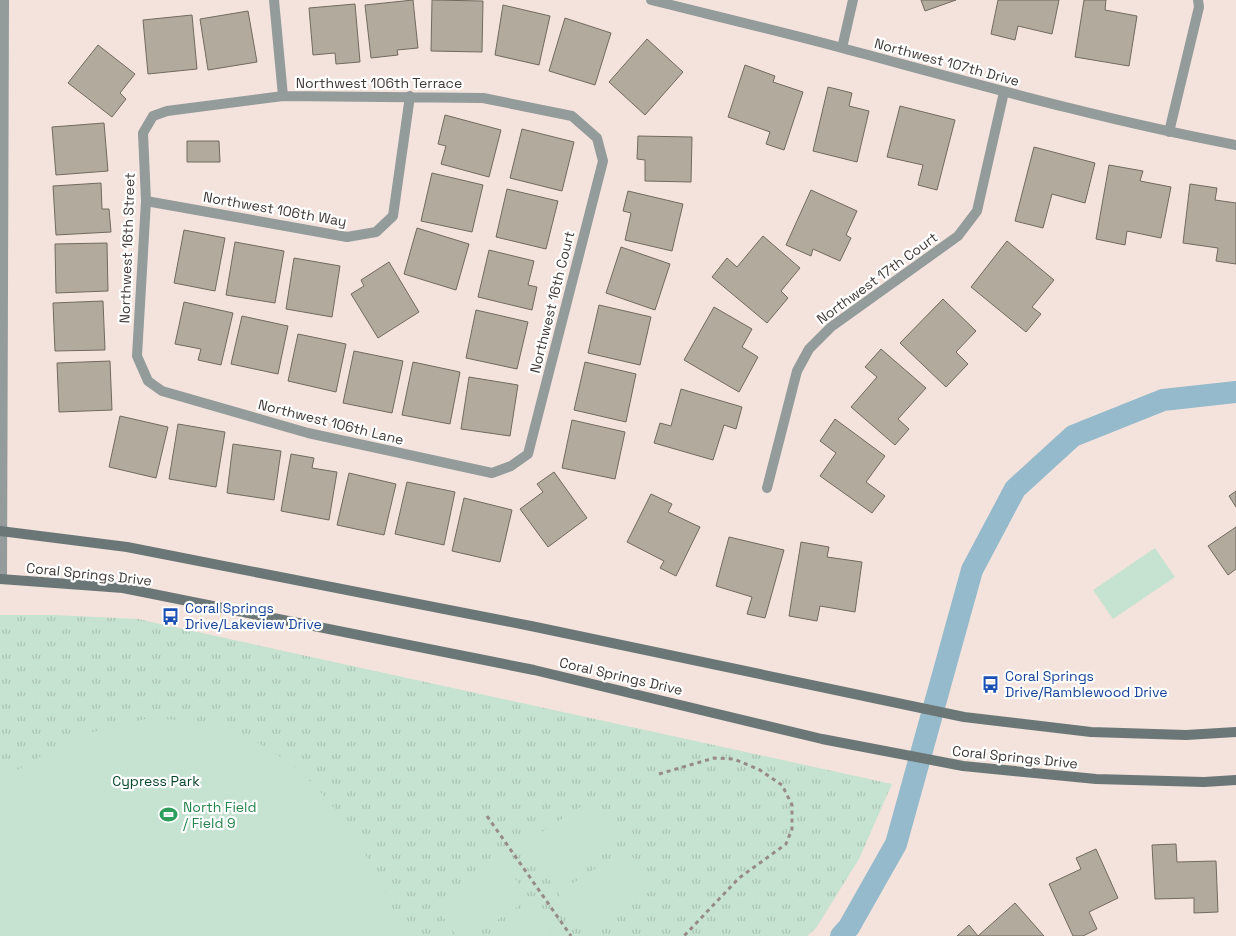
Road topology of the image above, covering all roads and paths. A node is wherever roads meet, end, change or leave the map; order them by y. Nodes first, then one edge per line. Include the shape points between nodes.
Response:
1 (4, 0) edge
2 (274, 0) edge
3 (652, 0) edge
4 (853, 0) edge
5 (1198, 0) edge
6 (842, 48) junction
7 (1004, 92) junction
8 (283, 96) junction
9 (410, 96) junction
10 (153, 116) joint
11 (1169, 132) junction
12 (597, 138) joint
13 (1236, 144) edge
14 (146, 201) junction
15 (148, 381) joint
16 (511, 466) joint
17 (766, 488) dead end
18 (2, 532) edge
19 (1, 579) edge
20 (1236, 732) edge
21 (659, 774) dead end
22 (1236, 780) edge
23 (487, 816) dead end
24 (571, 936) edge
25 (684, 936) edge

1 - 18 street
2 - 8 street
3 - 6 street, Northwest 107th Drive
4 - 6 street
5 - 11 street via 1200,8
6 - 7 street, Northwest 107th Drive
7 - 11 street, Northwest 107th Drive
7 - 17 street, Northwest 17th Court via 977,211 958,236 831,328 809,349 797,370
8 - 9 street, Northwest 106th Terrace
8 - 10 street, Northwest 106th Terrace via 167,111
9 - 12 street, Northwest 106th Terrace via 483,98 572,116
9 - 14 street, Northwest 106th Way via 394,216 376,232 347,237
10 - 14 street, Northwest 16th Street via 143,133
11 - 13 street, Northwest 107th Drive
12 - 16 street, Northwest 16th Court via 602,161 531,445 528,454
14 - 15 street, Northwest 16th Street via 137,356
15 - 16 street, Northwest 106th Lane via 162,390 308,433 492,473
18 - 19 street
18 - 20 main road, Coral Springs Drive via 127,547 531,626 964,717 1090,732 1186,735
19 - 22 main road, Coral Springs Drive via 133,590 534,670 822,739 963,766 1096,779
21 - 25 path via 714,758 734,759 760,770 782,785 792,805 792,829 786,844 739,878
23 - 24 path

